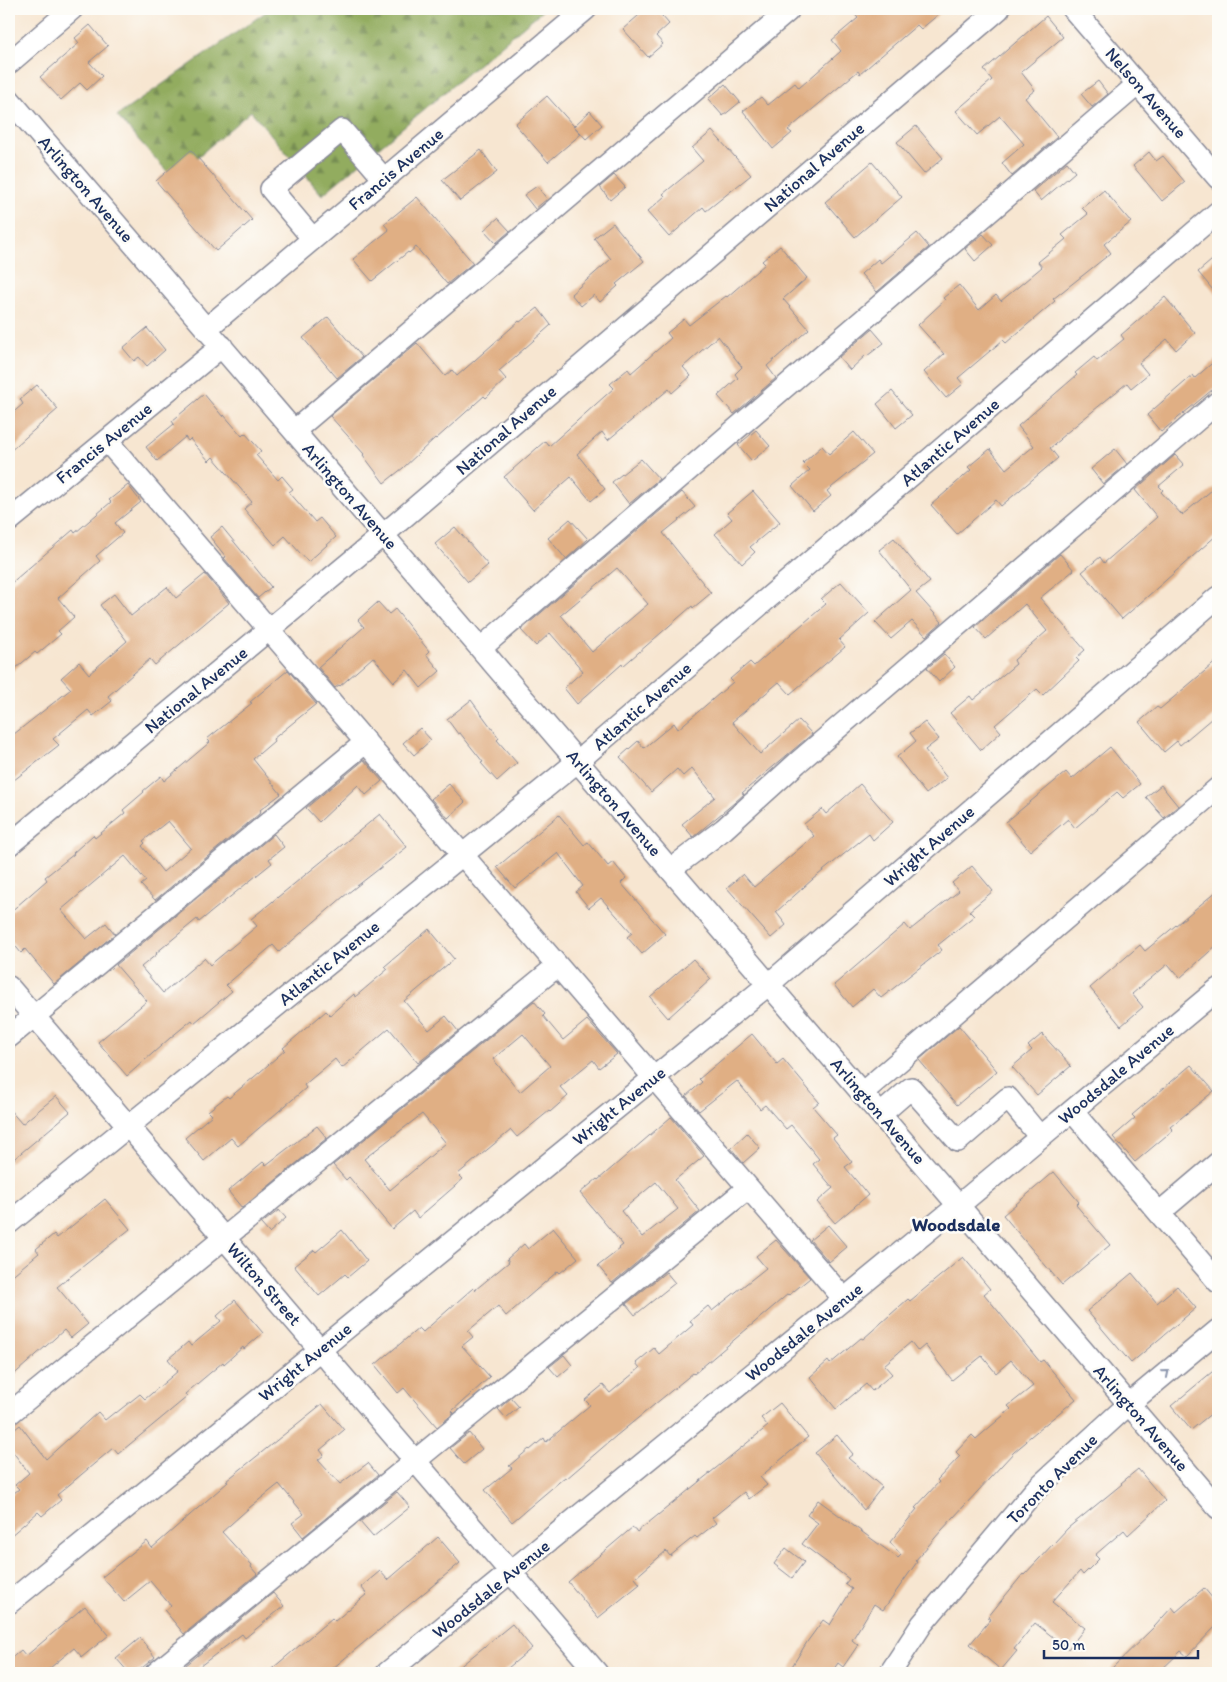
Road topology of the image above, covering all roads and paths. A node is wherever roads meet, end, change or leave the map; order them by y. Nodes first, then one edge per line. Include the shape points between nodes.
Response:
1 (72, 9) edge
2 (586, 9) edge
3 (999, 9) edge
4 (1074, 9) edge
5 (788, 10) dead end
6 (9, 63) edge
7 (1138, 84) junction
8 (9, 99) edge
9 (1218, 178) edge
10 (384, 179) junction
11 (1218, 212) edge
12 (313, 239) junction
13 (206, 329) junction
14 (222, 346) junction
15 (1218, 402) edge
16 (294, 431) junction
17 (107, 440) junction
18 (9, 521) edge
19 (383, 535) junction
20 (1218, 597) edge
21 (270, 630) junction
22 (480, 648) junction
23 (366, 742) junction
24 (578, 761) junction
25 (1218, 788) edge
26 (9, 845) edge
27 (462, 854) junction
28 (671, 870) junction
29 (557, 966) junction
30 (769, 984) junction
31 (9, 987) edge
32 (1218, 988) edge
33 (34, 1016) junction
34 (9, 1037) edge
35 (654, 1078) junction
36 (862, 1093) junction
37 (1072, 1111) junction
38 (881, 1114) junction
39 (128, 1126) junction
40 (1040, 1138) junction
41 (1218, 1163) edge
42 (748, 1188) junction
43 (959, 1205) junction
44 (1159, 1213) junction
45 (9, 1224) edge
46 (224, 1238) junction
47 (1218, 1282) edge
48 (844, 1299) junction
49 (1218, 1330) edge
50 (320, 1350) junction
51 (1129, 1404) junction
52 (9, 1414) edge
53 (415, 1461) junction
54 (1218, 1508) edge
55 (510, 1573) junction
56 (9, 1603) edge
57 (156, 1673) edge
58 (388, 1673) edge
59 (597, 1673) edge
60 (890, 1673) edge

1 - 6 street
2 - 10 street, Francis Avenue
3 - 19 street, National Avenue
4 - 7 street, Nelson Avenue
5 - 16 street
7 - 9 street, Nelson Avenue
7 - 22 street
8 - 13 street, Arlington Avenue
10 - 12 street, Francis Avenue
10 - 12 street via 342,130 271,189
11 - 24 street, Atlantic Avenue
12 - 13 street, Francis Avenue
13 - 14 street, Arlington Avenue
14 - 16 street, Arlington Avenue
14 - 17 street, Francis Avenue
15 - 28 street via 724,829
16 - 19 street, Arlington Avenue
17 - 18 street, Francis Avenue
17 - 21 street
19 - 21 street, National Avenue
19 - 22 street, Arlington Avenue
20 - 30 street, Wright Avenue
21 - 23 street
21 - 26 street, National Avenue
22 - 24 street, Arlington Avenue
23 - 27 street
23 - 33 street
24 - 27 street, Atlantic Avenue
24 - 28 street, Arlington Avenue
25 - 36 street
27 - 29 street
27 - 39 street, Atlantic Avenue
28 - 30 street, Arlington Avenue
29 - 35 street
29 - 46 street
30 - 35 street, Wright Avenue
30 - 36 street, Arlington Avenue
31 - 33 street, Wilton Street
32 - 37 street, Woodsdale Avenue
33 - 34 street
33 - 39 street, Wilton Street
35 - 42 street
35 - 50 street, Wright Avenue
36 - 38 street, Arlington Avenue
37 - 40 street, Woodsdale Avenue
37 - 44 street
38 - 40 street via 911,1088 958,1142 1008,1098
38 - 43 street, Arlington Avenue
39 - 45 street, Atlantic Avenue
39 - 46 street, Wilton Street
40 - 43 street, Woodsdale Avenue
41 - 44 street
42 - 48 street
42 - 53 street
43 - 48 street, Woodsdale Avenue
43 - 51 street, Arlington Avenue
44 - 47 street
46 - 50 street, Wilton Street
46 - 52 street
48 - 55 street, Woodsdale Avenue
51 -> 49 street, Toronto Avenue
50 - 53 street, Wilton Street
50 - 56 street, Wright Avenue
51 - 54 street, Arlington Avenue
51 - 60 street, Toronto Avenue via 1035,1490 922,1624
53 - 55 street, Wilton Street
53 - 57 street
55 - 58 street, Woodsdale Avenue
55 - 59 street, Wilton Street

